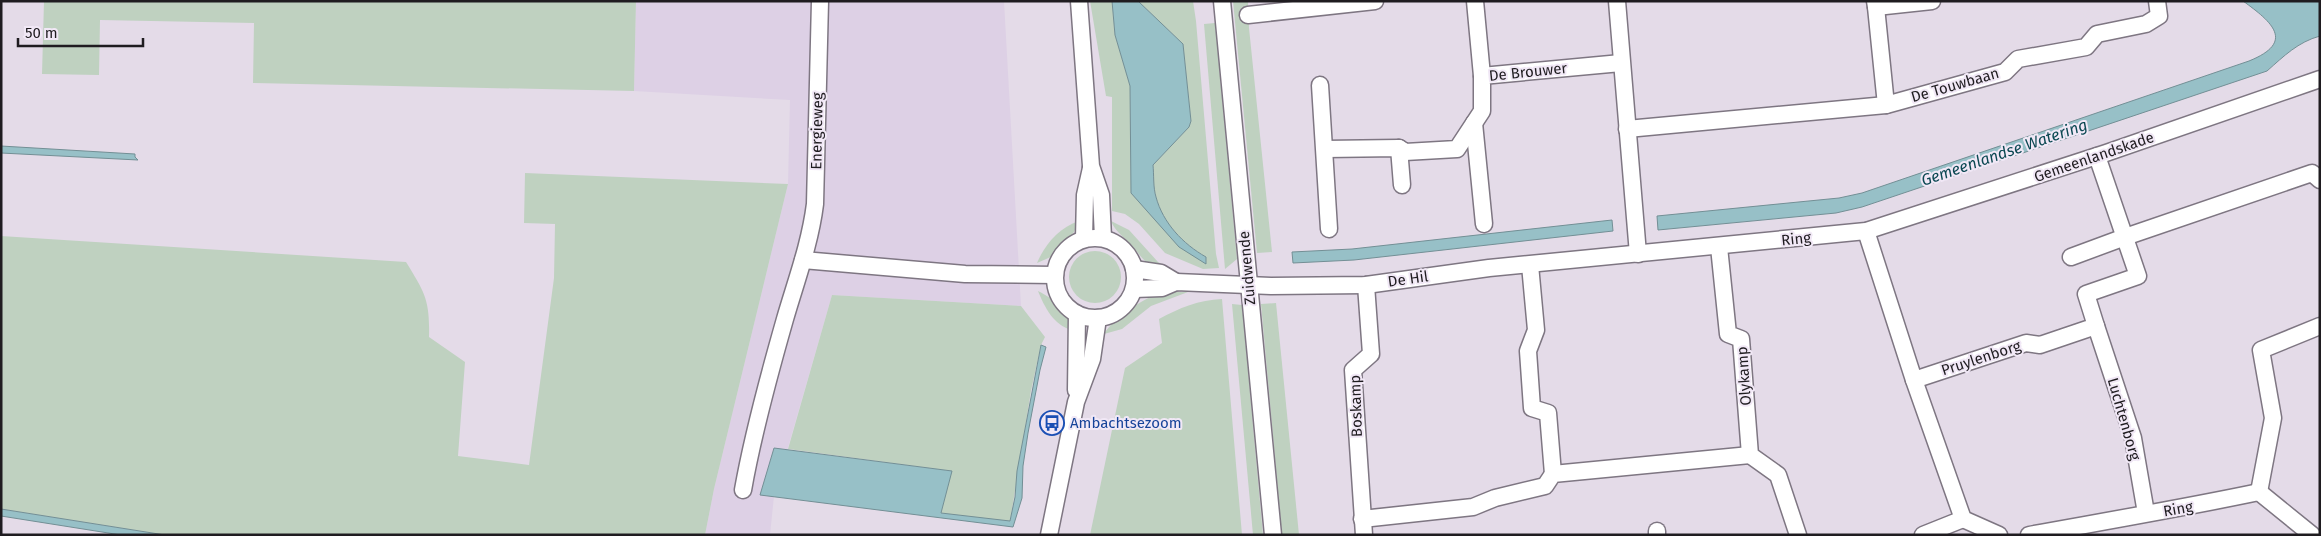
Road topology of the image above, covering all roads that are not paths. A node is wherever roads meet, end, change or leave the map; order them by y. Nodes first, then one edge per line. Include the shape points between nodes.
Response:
1 (820, 1) edge
2 (1080, 1) edge
3 (1222, 1) edge
4 (1375, 1) edge
5 (1475, 1) edge
6 (1617, 1) edge
7 (1932, 1) edge
8 (1875, 4) edge
9 (2158, 9) edge
10 (1248, 15) dead end
11 (1622, 63) junction
12 (1482, 76) junction
13 (2320, 80) edge
14 (1320, 85) dead end
15 (1886, 104) junction
16 (1474, 123) junction
17 (1627, 129) junction
18 (1399, 148) junction
19 (1325, 149) junction
20 (2097, 156) junction
21 (1092, 166) junction
22 (2320, 180) edge
23 (1402, 186) dead end
24 (1484, 224) dead end
25 (1329, 229) dead end
26 (1866, 231) junction
27 (2124, 237) junction
28 (1103, 238) junction
29 (1084, 239) junction
30 (1719, 247) junction
31 (1638, 254) junction
32 (2071, 258) dead end
33 (803, 260) junction
34 (1530, 265) junction
35 (1134, 269) junction
36 (1055, 275) junction
37 (1176, 282) junction
38 (1249, 285) junction
39 (1366, 285) junction
40 (1134, 289) junction
41 (1077, 314) junction
42 (1098, 318) junction
43 (2096, 326) junction
44 (2320, 326) edge
45 (1914, 380) junction
46 (1076, 402) junction
47 (1750, 455) junction
48 (1553, 474) junction
49 (743, 490) dead end
50 (2259, 492) junction
51 (2146, 513) junction
52 (1963, 519) junction
53 (1363, 527) edge
54 (1049, 535) edge
55 (1273, 535) edge
56 (1798, 535) edge
57 (1923, 535) edge
58 (1999, 535) edge
59 (2029, 535) edge
60 (2312, 535) edge

1 - 33 street, Energieweg via 815,204
2 - 21 street
3 - 38 street, Zuidwende
4 - 10 street
5 - 12 street
6 - 11 street
7 - 8 street
8 - 15 street
9 - 15 street, De Touwbaan via 2146,24 2097,34 2086,47 2018,59 2005,72
11 - 12 street, De Brouwer
11 - 17 street
12 - 16 street, De Brouwer via 1482,111
13 - 20 street, Gemeenlandskade
14 - 19 street
15 - 17 street, De Touwbaan
16 - 18 street, De Brouwer via 1457,149 1405,152
16 - 24 street, De Brouwer
17 - 31 street
18 - 19 street, De Brouwer
18 - 23 street
19 - 25 street
20 - 26 street, Gemeenlandskade
20 - 27 street
21 - 28 street via 1101,195
21 - 29 street via 1085,195
22 - 27 street via 2312,173
26 - 30 street, Ring
26 - 45 street
27 - 32 street
27 - 43 street via 2138,276 2086,294
28 - 29 street
28 - 35 street via 1123,249
29 - 36 street via 1064,252
30 - 31 street, Ring
30 - 47 street, Olykamp via 1728,334 1741,339
31 - 34 street, De Hil
33 - 36 street via 965,274
33 - 49 street, Energieweg
34 - 39 street, De Hil
34 - 48 street via 1536,330 1528,351 1532,408 1548,413
35 - 37 street, De Hil via 1161,273
35 - 40 street
36 - 41 street via 1062,302
37 - 38 street, De Hil
37 - 40 street, De Hil via 1162,288
38 - 39 street, De Hil
38 - 55 street, Zuidwende
39 - 53 street, Boskamp via 1371,354 1353,370
40 - 42 street via 1124,306
41 - 42 street
41 - 46 street
42 - 46 street via 1092,359
43 - 45 street, Pruylenborg via 2040,345 2026,343
43 - 51 street, Luchtenborg via 2133,438
44 - 50 street via 2261,350 2273,418
45 - 52 street
46 - 54 street
47 - 48 street
47 - 56 street via 1778,476
48 - 53 street via 1545,486 1473,507
50 - 51 street, Ring
50 - 60 street
51 - 59 street, Ring
52 - 57 street
52 - 58 street

